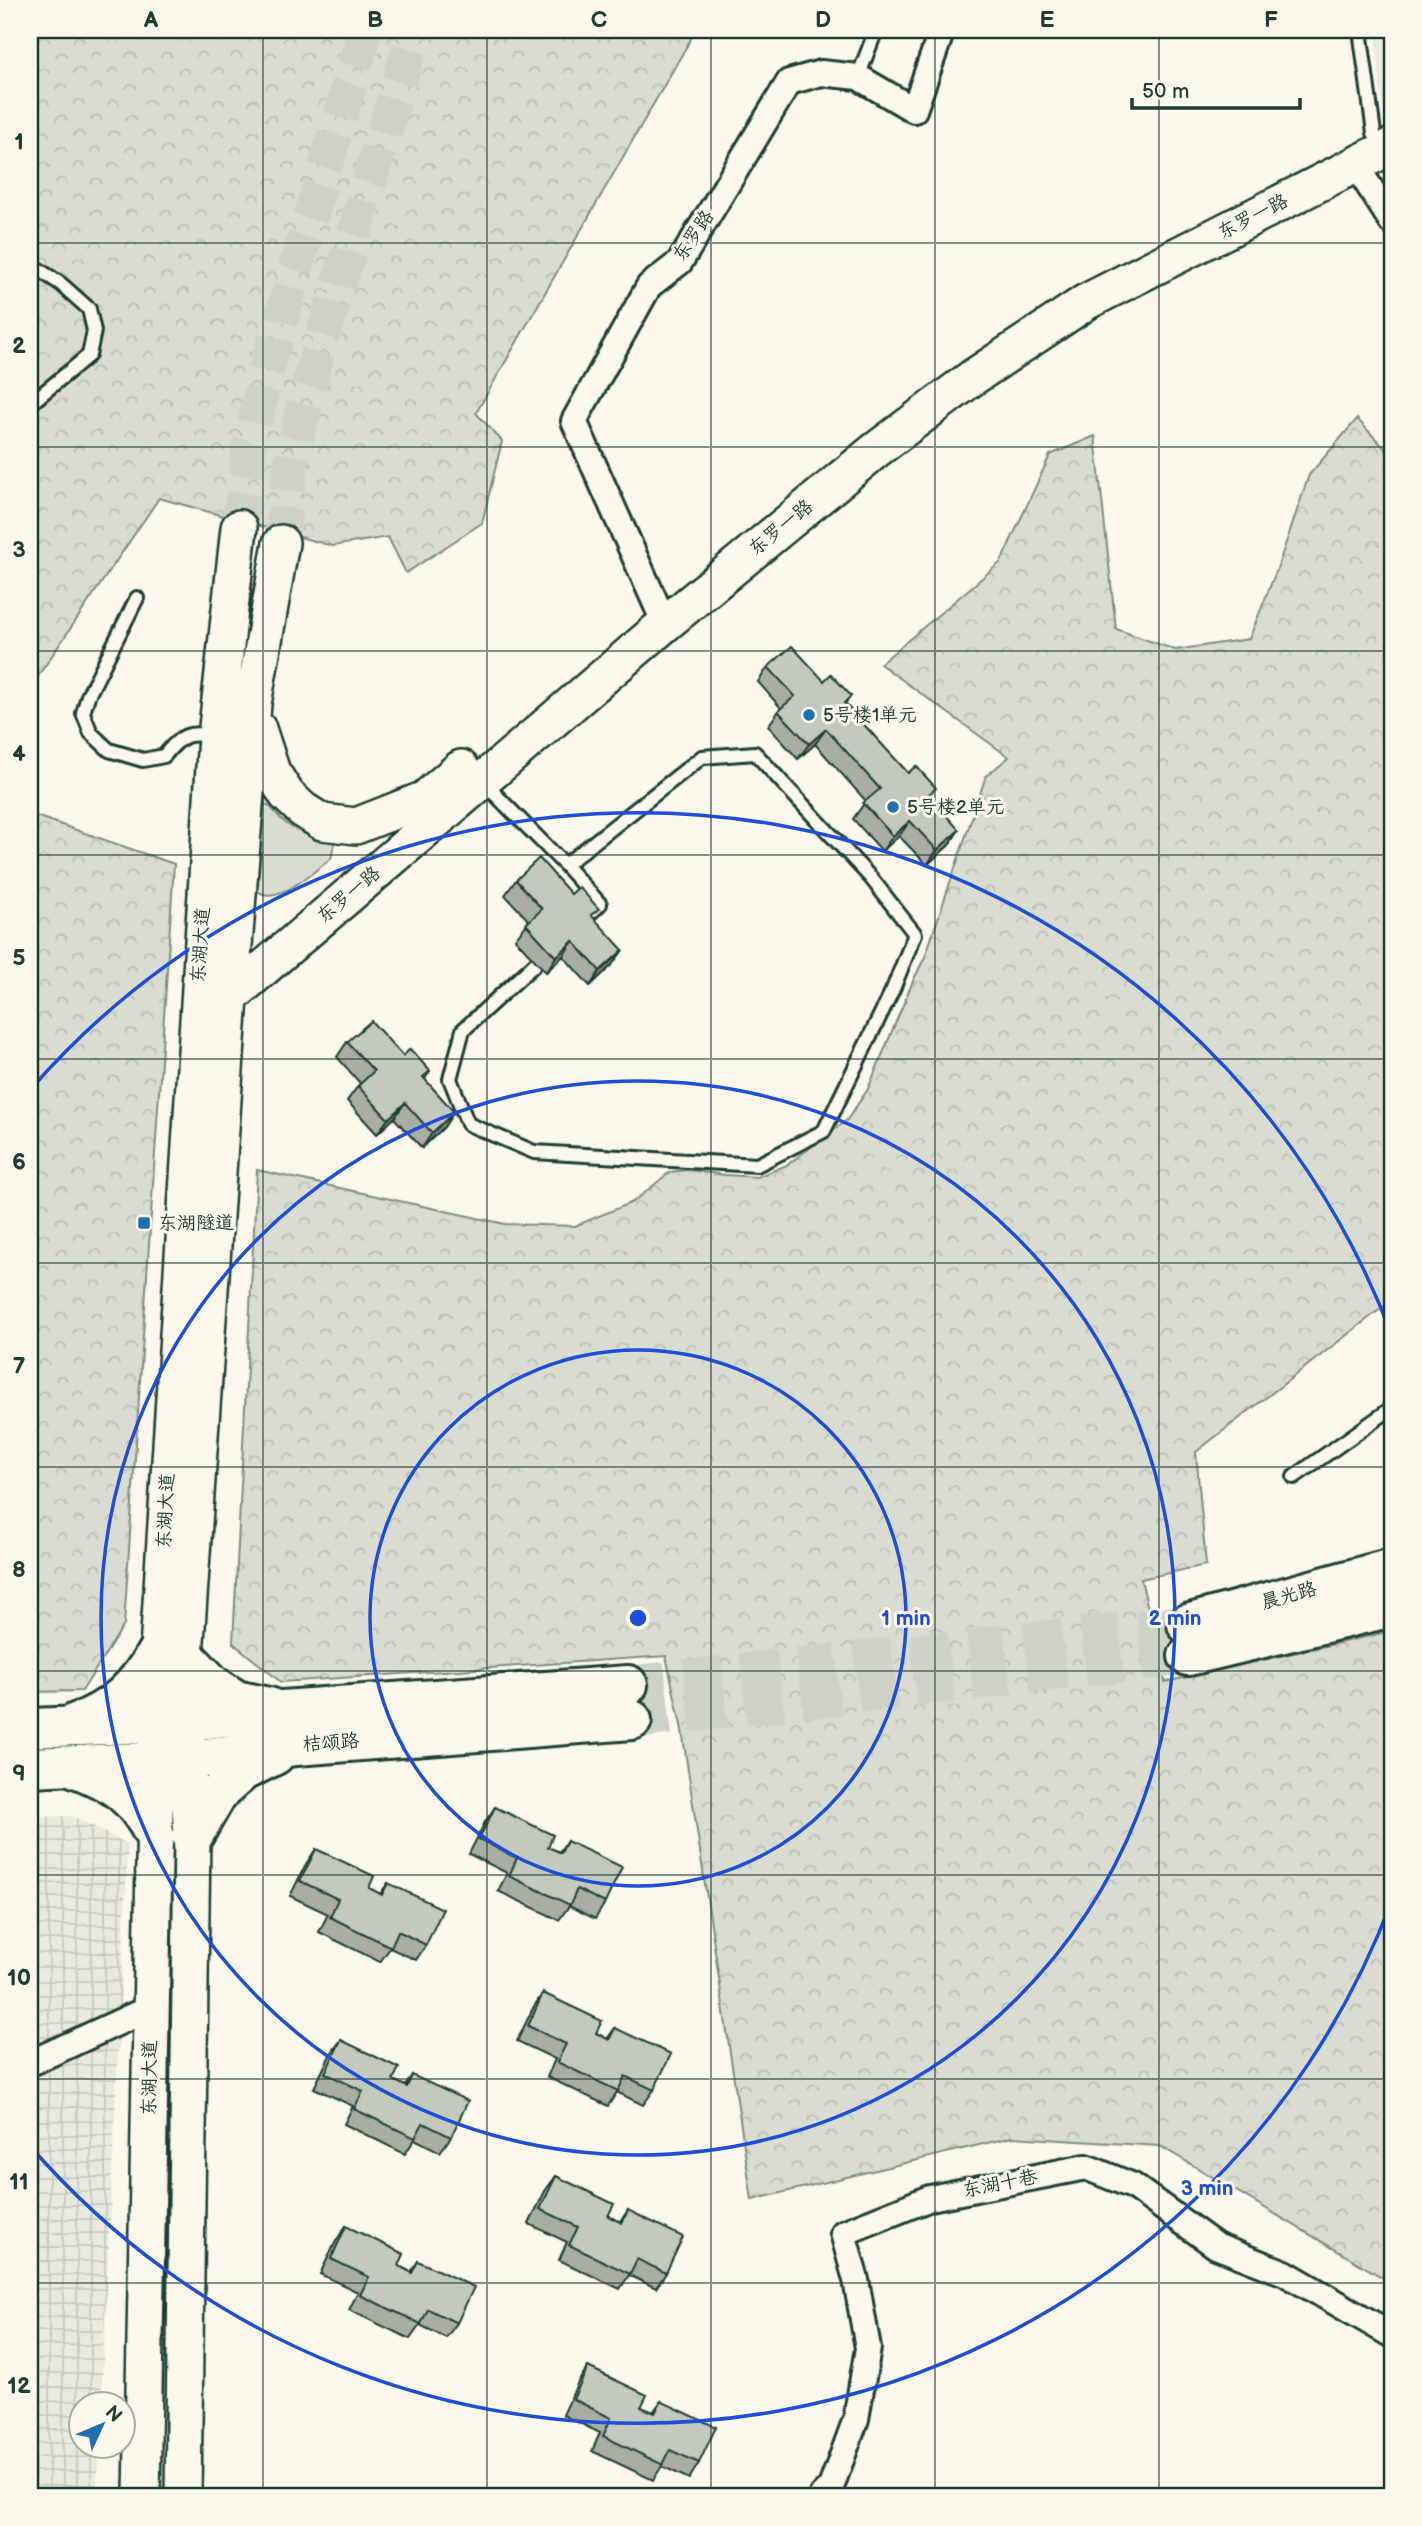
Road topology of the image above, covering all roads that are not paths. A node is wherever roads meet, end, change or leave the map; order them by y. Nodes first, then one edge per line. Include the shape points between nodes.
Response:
1 (876, 30) edge
2 (942, 30) edge
3 (1360, 30) edge
4 (858, 77) junction
5 (1386, 134) edge
6 (1356, 164) junction
7 (1392, 222) edge
8 (30, 264) edge
9 (30, 404) edge
10 (239, 528) tunnel mouth
11 (281, 543) tunnel mouth
12 (137, 598) dead end
13 (660, 613) junction
14 (253, 704) junction
15 (216, 736) junction
16 (483, 781) junction
17 (565, 865) junction
18 (580, 922) edge
19 (561, 940) edge
20 (230, 997) junction
21 (1392, 1408) edge
22 (1294, 1477) dead end
23 (1392, 1568) edge
24 (1392, 1606) edge
25 (171, 1653) junction
26 (282, 1710) junction
27 (171, 1722) junction
28 (48, 1728) edge
29 (296, 1746) junction
30 (173, 1761) junction
31 (68, 1765) junction
32 (30, 1767) edge
33 (155, 1836) junction
34 (192, 1838) junction
35 (152, 2007) junction
36 (30, 2063) edge
37 (1392, 2335) edge
38 (142, 2496) edge
39 (183, 2496) edge
40 (822, 2496) edge

1 - 4 lane
2 - 4 street, 东罗路 via 915,110
3 - 5 lane
4 - 13 street, 东罗路 via 821,73 789,82 680,262 649,286 574,421
5 - 6 main road, 东罗一路
5 - 13 main road, 东罗一路 via 1076,285 864,434
6 - 7 street
6 - 13 main road, 东罗一路 via 1086,302 972,378
8 - 9 lane via 89,309 94,331 89,355
10 - 15 main road, 东湖大道
11 - 14 main road, 东湖大道
12 - 15 lane via 88,696 83,713 91,733 109,750 143,760 164,756 178,738 194,733
13 - 14 main road, 东罗一路 via 425,799 356,825 321,822 287,795 272,772
13 - 16 main road, 东罗一路
14 - 20 main road, 东湖大道
15 - 25 main road, 东湖大道
16 - 17 lane
16 - 20 main road, 东罗一路
17 - 18 lane via 600,904
17 - 19 lane via 702,757 755,753 871,878 915,934 824,1131 757,1165 534,1152 468,1124 450,1079 463,1030
20 - 25 main road, 东湖大道
21 - 22 lane
23 - 24 main road, 晨光路 via 1187,1640
25 - 26 main road via 236,1700
25 - 27 main road, 东湖大道
25 - 28 main road via 97,1716
26 - 27 main road, 桔颂路
26 - 29 main road, 桔颂路 via 630,1702
27 - 28 main road, 桔颂路
27 - 30 main road, 东湖大道
29 - 30 main road, 桔颂路
29 - 34 main road via 243,1771 218,1793
30 - 31 main road, 桔颂路
30 - 33 main road, 东湖大道
30 - 34 main road, 东湖大道
31 - 32 main road, 桔颂路
31 - 33 main road via 106,1780 128,1797
33 - 35 main road, 东湖大道
34 - 39 main road, 东湖大道
35 - 36 street
35 - 38 main road, 东湖大道
37 - 40 street, 东湖十巷 via 1285,2273 1216,2246 1133,2186 1086,2167 930,2198 843,2233 868,2348 856,2419 831,2487

